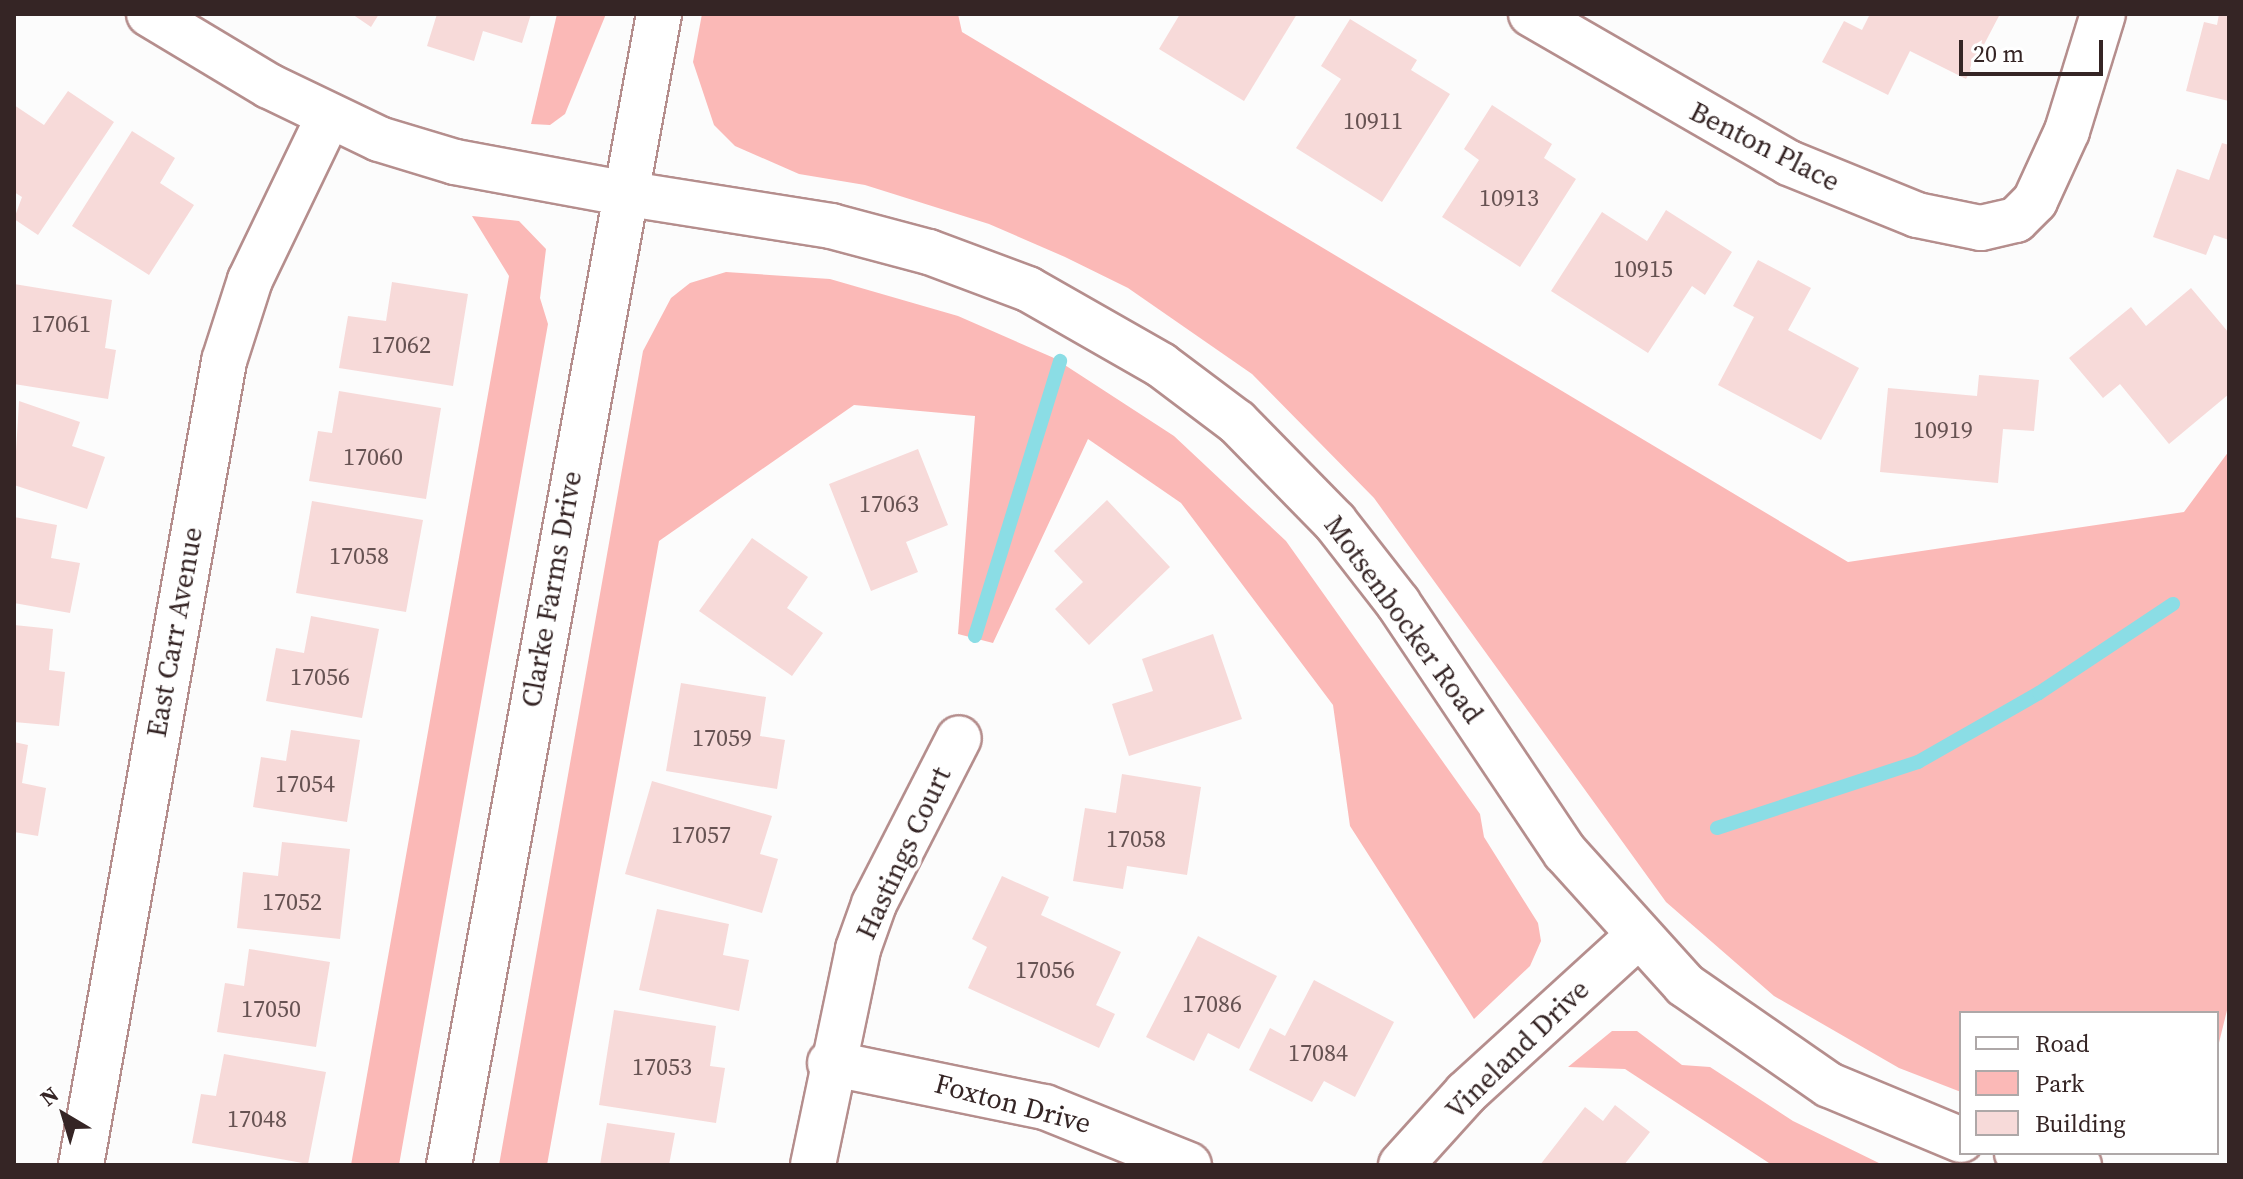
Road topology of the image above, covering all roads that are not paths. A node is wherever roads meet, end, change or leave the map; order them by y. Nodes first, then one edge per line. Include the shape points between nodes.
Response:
1 (149, 14) edge
2 (659, 14) edge
3 (1531, 14) edge
4 (2103, 14) edge
5 (328, 118) junction
6 (623, 193) junction
7 (959, 738) dead end
8 (1637, 937) junction
9 (830, 1063) junction
10 (1959, 1139) edge
11 (2027, 1155) edge
12 (81, 1165) edge
13 (449, 1165) edge
14 (813, 1165) edge
15 (1189, 1165) edge
16 (1401, 1165) edge
17 (2079, 1165) edge

1 - 5 street, Motsenbocker Road
2 - 6 street, Clarke Farms Drive
3 - 4 street, Benton Place via 1719,126 1829,182 1952,226 2016,220 2050,174
5 - 6 street, Motsenbocker Road via 455,162
5 - 12 street, East Carr Avenue via 250,280 224,361
6 - 8 street, Motsenbocker Road via 831,226 929,252 1028,289 1173,374 1270,452 1369,562 1565,852
6 - 13 street, Clarke Farms Drive
7 - 9 street, Hastings Court via 874,904
8 - 10 street, Motsenbocker Road via 1685,985 1781,1056 1876,1110
8 - 16 street, Vineland Drive via 1466,1093
9 - 14 street, Hastings Court
9 - 15 street, Foxton Drive via 1045,1107
11 - 17 street

